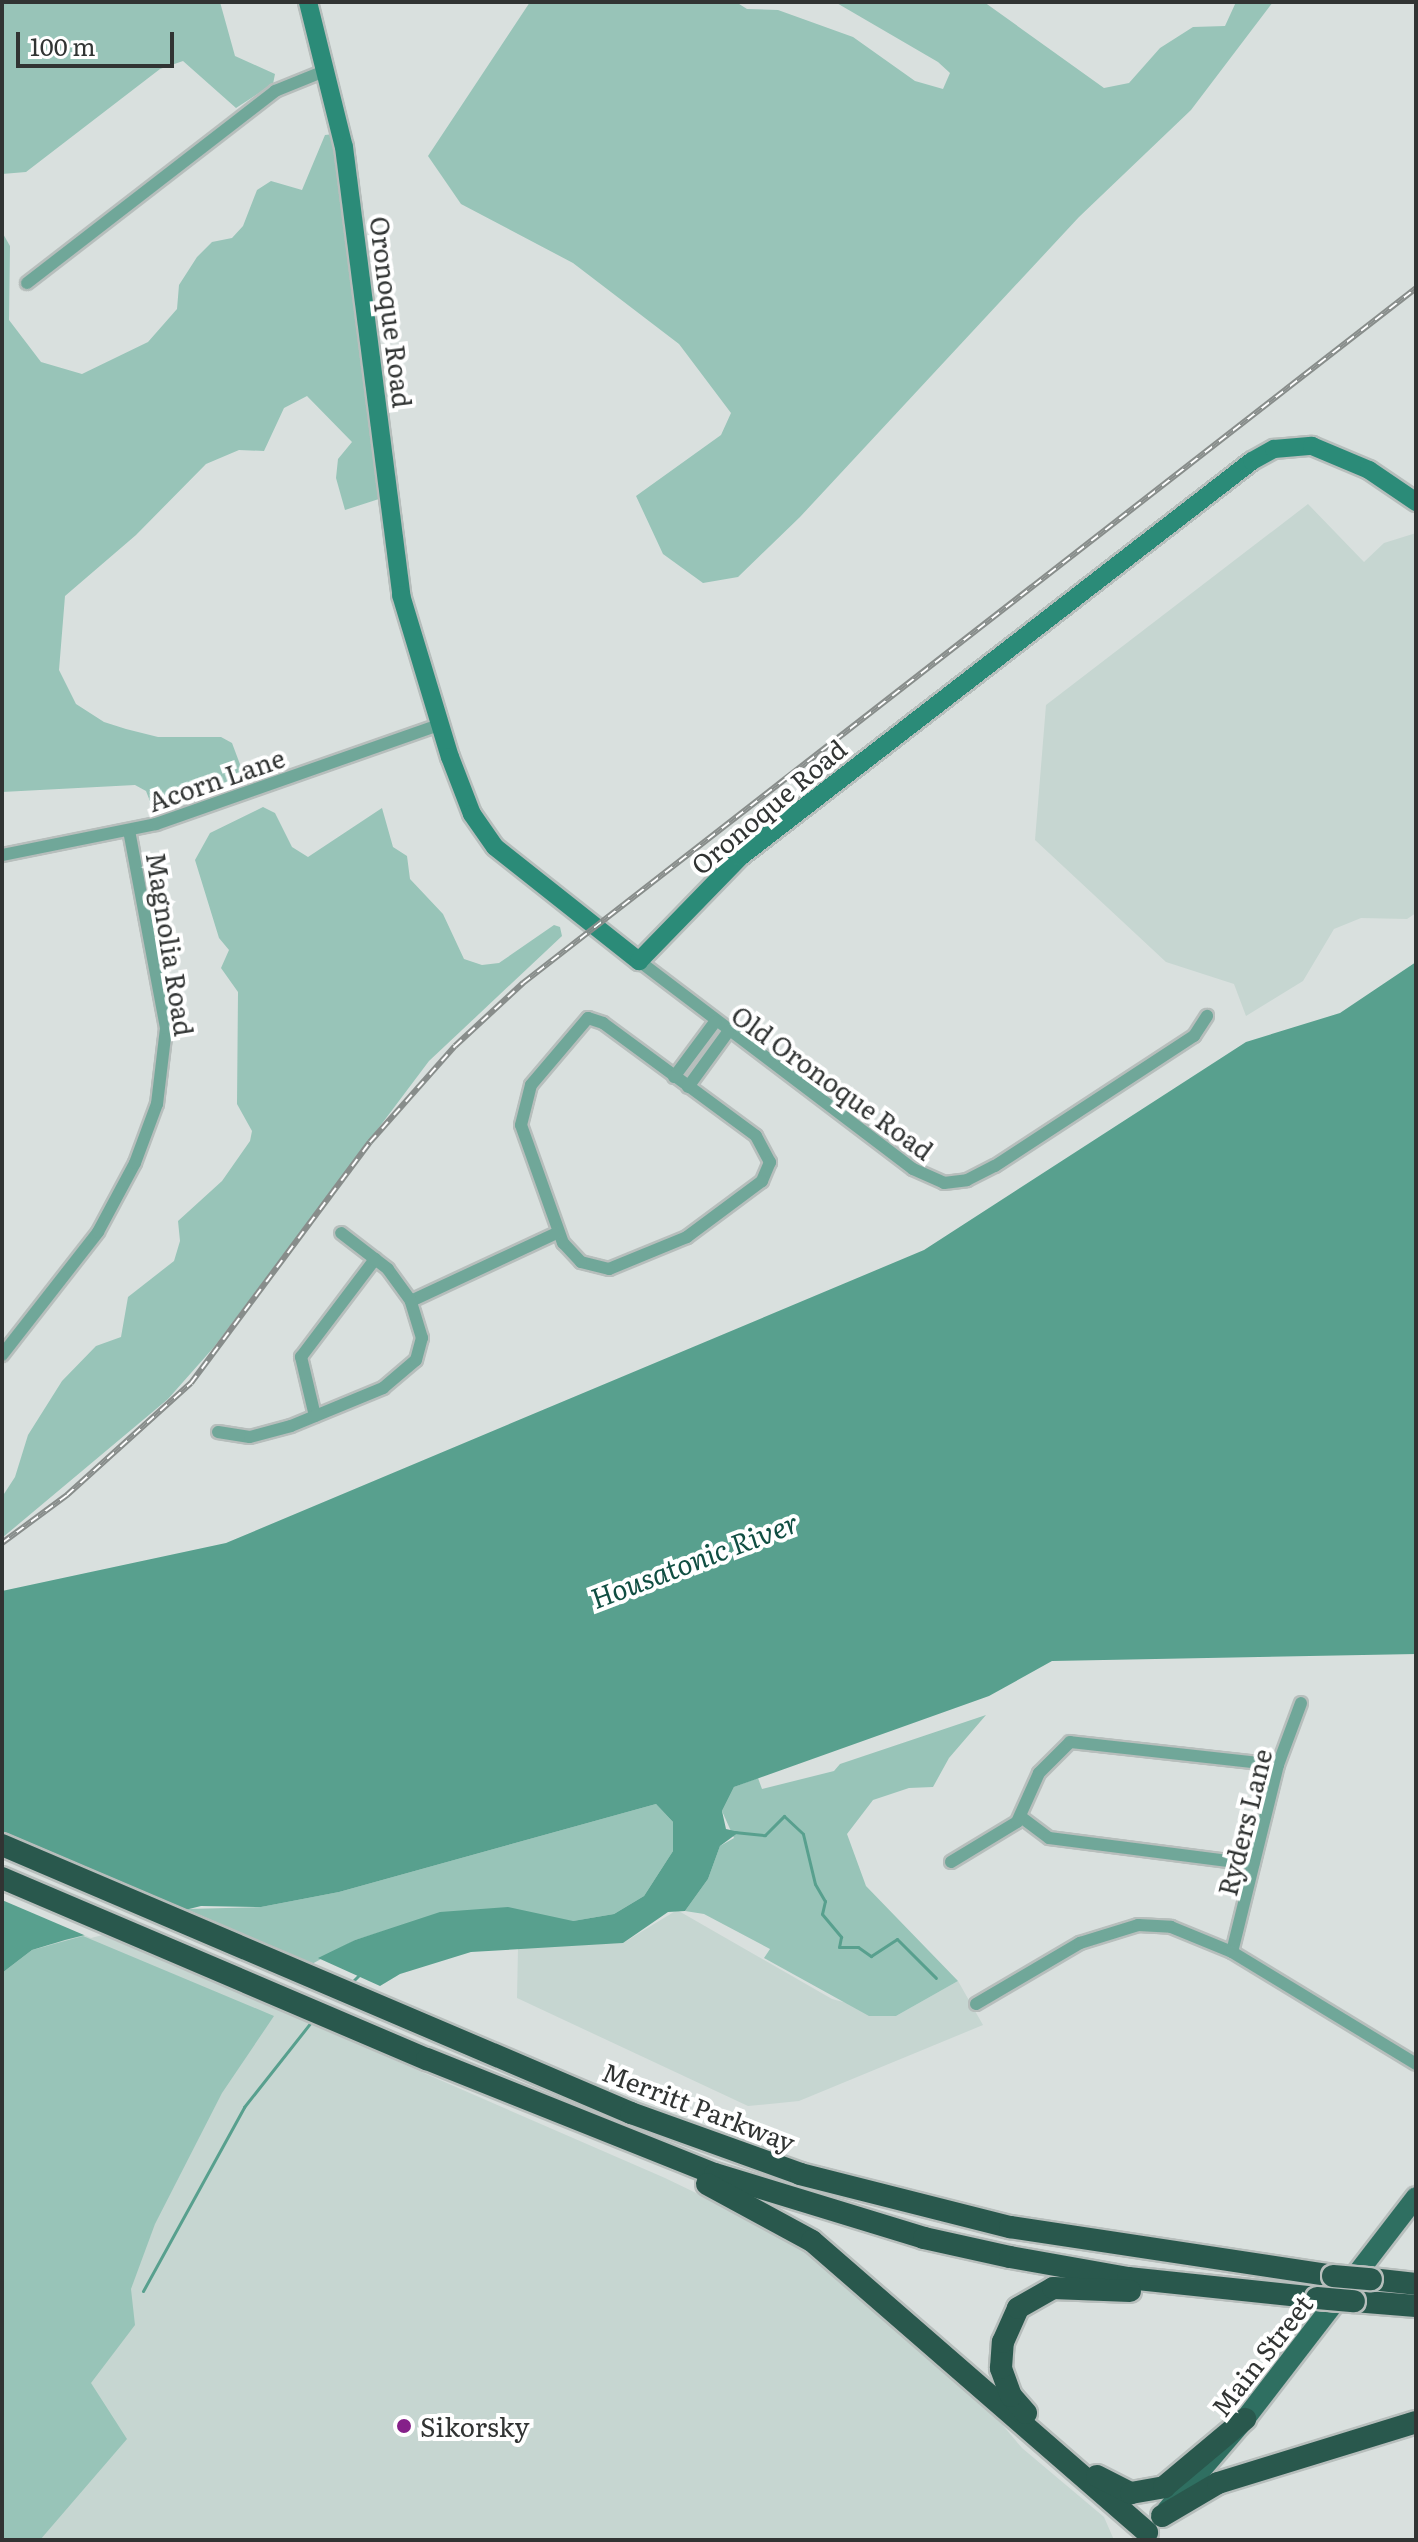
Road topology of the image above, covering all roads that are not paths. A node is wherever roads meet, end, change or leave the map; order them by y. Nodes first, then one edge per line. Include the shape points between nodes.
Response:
1 (308, 2) edge
2 (327, 70) junction
3 (27, 283) dead end
4 (1416, 502) edge
5 (439, 725) junction
6 (129, 830) junction
7 (2, 855) edge
8 (639, 961) junction
9 (1207, 1016) dead end
10 (715, 1022) junction
11 (728, 1032) junction
12 (674, 1077) junction
13 (688, 1087) junction
14 (341, 1233) dead end
15 (557, 1233) junction
16 (375, 1259) junction
17 (411, 1301) junction
18 (2, 1355) edge
19 (315, 1416) junction
20 (218, 1432) dead end
21 (1301, 1703) dead end
22 (1278, 1765) junction
23 (1021, 1817) junction
24 (2, 1845) edge
25 (951, 1862) dead end
26 (1253, 1864) junction
27 (2, 1878) edge
28 (1232, 1952) junction
29 (976, 2004) dead end
30 (1416, 2064) edge
31 (596, 2128) junction
32 (1416, 2197) edge
33 (1416, 2282) edge
34 (1273, 2293) junction
35 (1416, 2306) edge
36 (1245, 2419) junction
37 (1416, 2422) edge
38 (1150, 2529) edge

1 - 2 street, Oronoque Road
2 - 3 street via 262,100
2 - 5 street, Oronoque Road via 363,281 397,576
4 - 8 street, Oronoque Road via 1369,470 1312,446 1274,449 1252,461 740,857
5 - 6 street, Acorn Lane
5 - 8 street, Oronoque Road via 482,833 552,897
6 - 7 street, Acorn Lane
6 - 18 street, Magnolia Road via 166,1028 157,1104 135,1163 98,1232
8 - 10 street, Old Oronoque Road
9 - 11 street, Old Oronoque Road via 1186,1042 995,1166 967,1180 944,1183 924,1177
10 - 11 street, Old Oronoque Road
10 - 12 street
11 - 13 street
12 - 13 street
12 - 15 street via 591,1018 579,1023 531,1085 521,1109 522,1132
13 - 15 street via 765,1145 770,1162 762,1181 687,1237 615,1268 581,1262
14 - 16 street
15 - 17 street
16 - 17 street
16 - 19 street via 301,1357
17 - 19 street via 422,1338 416,1360 383,1388
19 - 20 street via 250,1437
21 - 22 street, Ryders Lane
22 - 23 street via 1070,1742 1039,1773
22 - 26 street, Ryders Lane
23 - 25 street
23 - 26 street via 1049,1838
24 - 33 highway, Merritt Parkway, bridge via 714,2145 864,2194 1141,2251
26 - 28 street, Ryders Lane
27 - 31 highway, Merritt Parkway
28 - 29 street via 1184,1929 1138,1925 1080,1943
28 - 30 street
31 - 34 highway, Merritt Parkway via 715,2174 924,2238 1128,2278
31 - 38 highway via 626,2151 749,2204 812,2241
32 - 36 main road, Main Street
34 - 35 highway, Merritt Parkway, bridge
34 - 36 highway via 1053,2288 1018,2308 1003,2342 1005,2384 1022,2410 1101,2480 1131,2493 1153,2491 1176,2480
36 - 38 main road, Main Street
37 - 38 highway via 1218,2483

